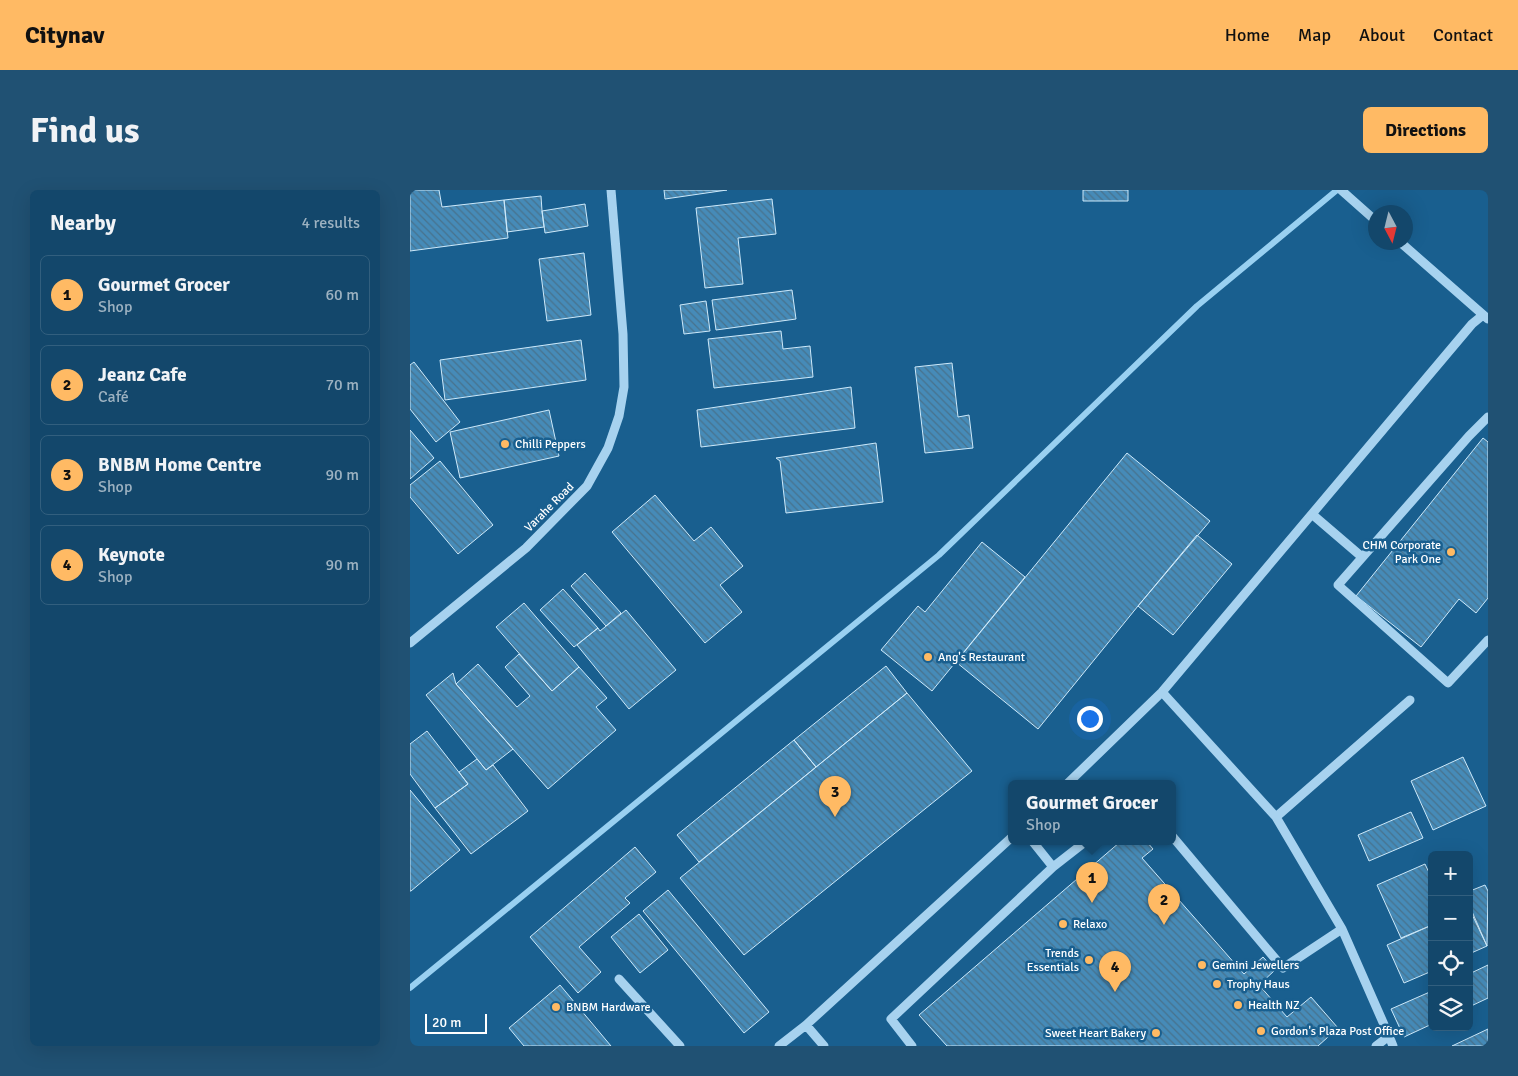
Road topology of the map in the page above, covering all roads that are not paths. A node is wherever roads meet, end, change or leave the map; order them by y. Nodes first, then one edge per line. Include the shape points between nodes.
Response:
1 (610, 190) edge
2 (1340, 190) edge
3 (1368, 214) edge
4 (1409, 250) edge
5 (1486, 317) edge
6 (1488, 417) edge
7 (1313, 515) junction
8 (1362, 557) junction
9 (1488, 640) edge
10 (410, 643) edge
11 (1162, 692) junction
12 (1410, 700) dead end
13 (1071, 780) edge
14 (1276, 816) junction
15 (1008, 841) edge
16 (1176, 841) edge
17 (1035, 845) edge
18 (1081, 845) edge
19 (1053, 867) junction
20 (1342, 929) junction
21 (620, 979) dead end
22 (806, 1025) junction
23 (1390, 1036) junction
24 (680, 1046) edge
25 (779, 1046) edge
26 (824, 1046) edge
27 (912, 1046) edge
28 (1376, 1046) edge
29 (1393, 1046) edge

1 - 10 street, Varahe Road via 623,334 624,387 619,416 608,448 587,486 526,548
2 - 3 street
4 - 5 street
5 - 7 street via 1472,324
6 - 8 street
7 - 8 street
7 - 11 street
8 - 9 street via 1338,584 1448,683
11 - 13 street
11 - 14 street
12 - 14 street
14 - 20 street
15 - 22 street
16 - 20 street via 1283,968
17 - 19 street
18 - 19 street
19 - 27 street via 891,1019
20 - 23 street
21 - 24 street
22 - 25 street
22 - 26 street
23 - 28 street
23 - 29 street

